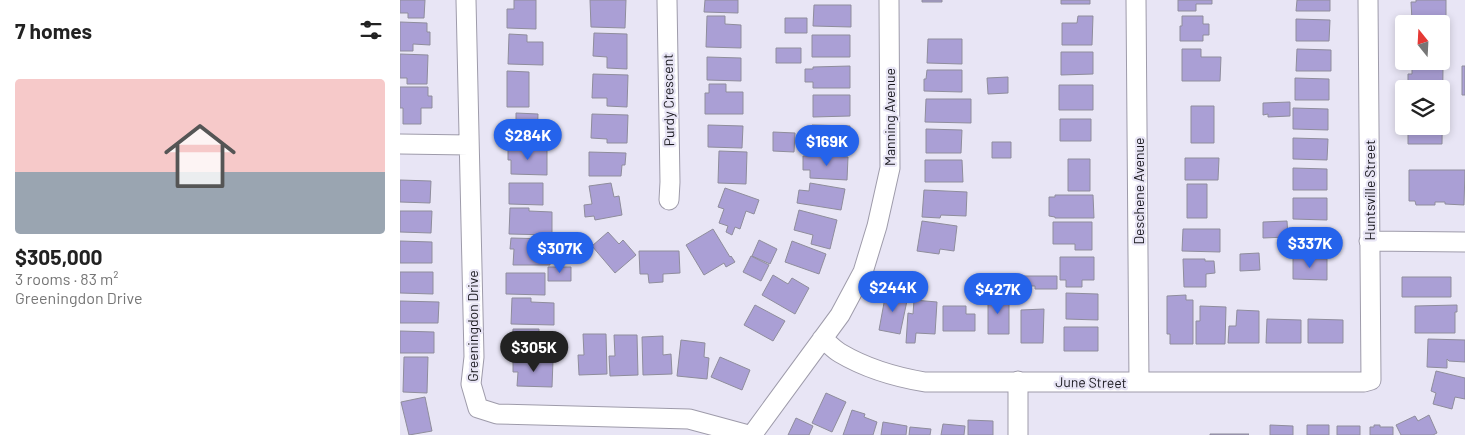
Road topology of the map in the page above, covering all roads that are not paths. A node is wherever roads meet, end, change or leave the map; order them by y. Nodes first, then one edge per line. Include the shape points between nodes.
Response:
1 (466, 0) edge
2 (667, 0) edge
3 (888, 0) edge
4 (1136, 0) edge
5 (1368, 0) edge
6 (400, 144) edge
7 (469, 145) junction
8 (669, 200) dead end
9 (1369, 241) junction
10 (1465, 242) edge
11 (822, 339) junction
12 (1371, 380) joint
13 (1018, 381) junction
14 (1139, 382) junction
15 (750, 435) edge
16 (1018, 435) edge

1 - 7 street, Greeningdon Drive
2 - 8 street, Purdy Crescent
3 - 11 street, Manning Avenue via 890,168 863,272 840,315
4 - 14 street, Deschene Avenue
5 - 9 street, Huntsville Street
6 - 7 street
7 - 15 street, Greeningdon Drive via 474,357 470,384 478,408 497,414 689,419
9 - 10 street
9 - 12 street, Huntsville Street
11 - 13 street, June Street via 838,352 866,366 909,379 954,383
11 - 15 street, Manning Avenue
12 - 14 street, June Street
13 - 14 street, June Street
13 - 16 street

